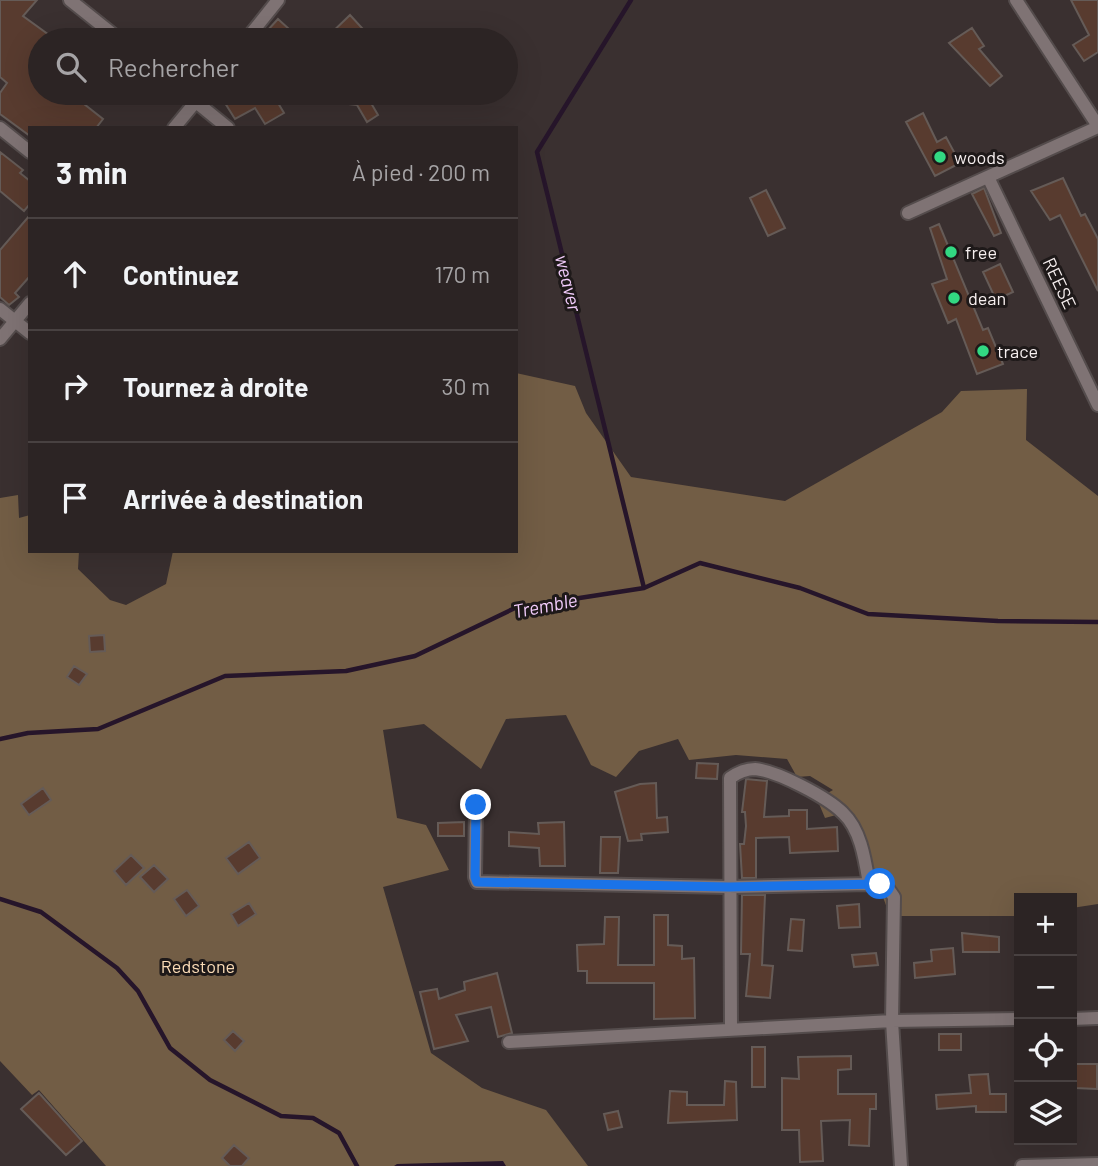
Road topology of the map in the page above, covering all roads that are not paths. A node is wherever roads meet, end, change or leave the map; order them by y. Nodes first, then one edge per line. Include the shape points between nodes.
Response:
1 (70, 0) edge
2 (278, 0) edge
3 (1016, 0) edge
4 (105, 28) edge
5 (256, 28) edge
6 (193, 105) edge
7 (206, 105) edge
8 (176, 126) edge
9 (226, 126) edge
10 (1098, 126) edge
11 (0, 128) edge
12 (28, 150) edge
13 (988, 177) junction
14 (908, 213) dead end
15 (28, 305) edge
16 (0, 309) edge
17 (15, 321) junction
18 (28, 332) edge
19 (0, 339) edge
20 (1098, 405) edge
21 (476, 805) dead end
22 (869, 884) junction
23 (729, 887) junction
24 (1098, 1018) edge
25 (1014, 1019) edge
26 (1077, 1019) edge
27 (892, 1021) junction
28 (731, 1029) junction
29 (509, 1042) dead end
30 (1098, 1164) edge
31 (901, 1166) edge
32 (1022, 1166) edge

1 - 4 street
2 - 5 street
3 - 10 street
6 - 8 street
7 - 9 street
10 - 13 street
11 - 12 street
13 - 14 street
13 - 20 street, REESE
15 - 17 street
16 - 17 street
17 - 18 street
17 - 19 street
21 - 23 street via 477,882
22 - 23 street
22 - 23 street via 864,853 843,812 814,793 755,769 730,778
22 - 27 street via 887,887 894,897
23 - 28 street
24 - 26 street
25 - 27 street
27 - 28 street
27 - 31 street
28 - 29 street
30 - 32 street

